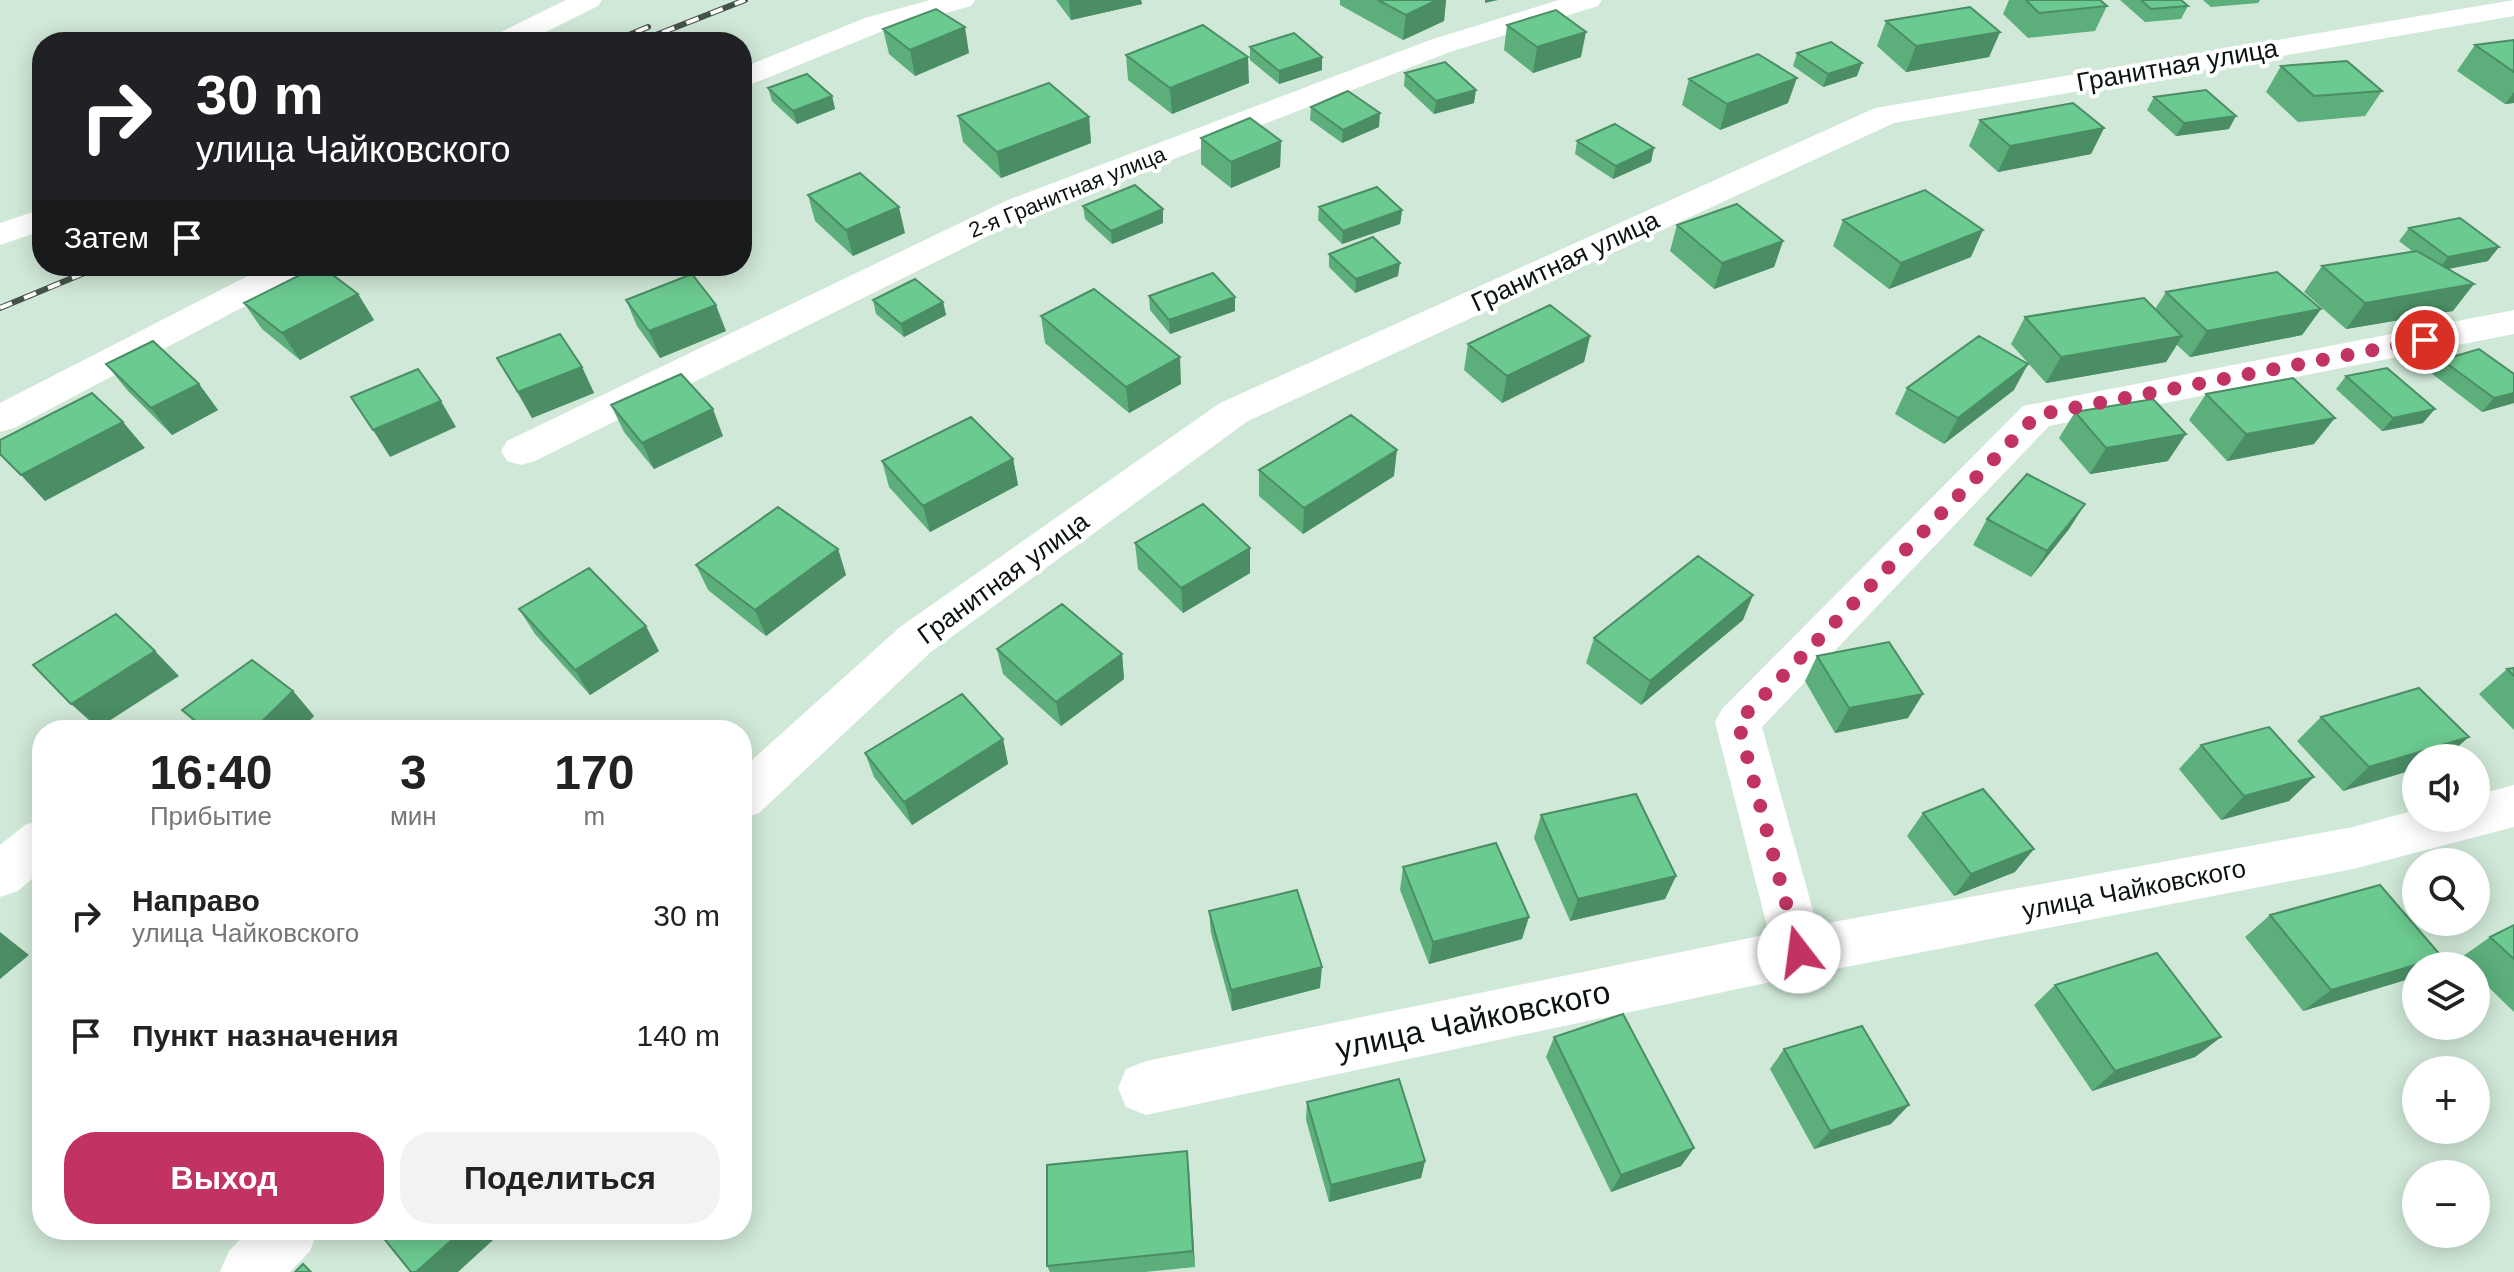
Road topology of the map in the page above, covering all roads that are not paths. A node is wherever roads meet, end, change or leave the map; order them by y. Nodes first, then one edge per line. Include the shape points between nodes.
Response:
1 (588, 0) edge
2 (961, 0) edge
3 (1588, 0) edge
4 (2514, 8) edge
5 (523, 32) edge
6 (752, 75) edge
7 (32, 223) edge
8 (0, 235) edge
9 (275, 276) edge
10 (2514, 322) edge
11 (0, 419) edge
12 (521, 451) dead end
13 (752, 790) edge
14 (2514, 806) edge
15 (2490, 812) edge
16 (2414, 832) edge
17 (32, 848) edge
18 (0, 875) edge
19 (1799, 952) junction
20 (1146, 1088) dead end
21 (280, 1240) edge
22 (250, 1272) edge

1 - 5 street
2 - 6 street via 875,24
3 - 12 street, 2-я Гранитная улица via 1440,46 1020,207
4 - 13 street, Гранитная улица via 1886,115 1234,412 916,639
7 - 8 street
9 - 11 street
10 - 19 street via 2037,415 1738,722
14 - 15 street
16 - 19 street, улица Чайковского via 2353,848
17 - 18 street
19 - 20 street, улица Чайковского
21 - 22 street

